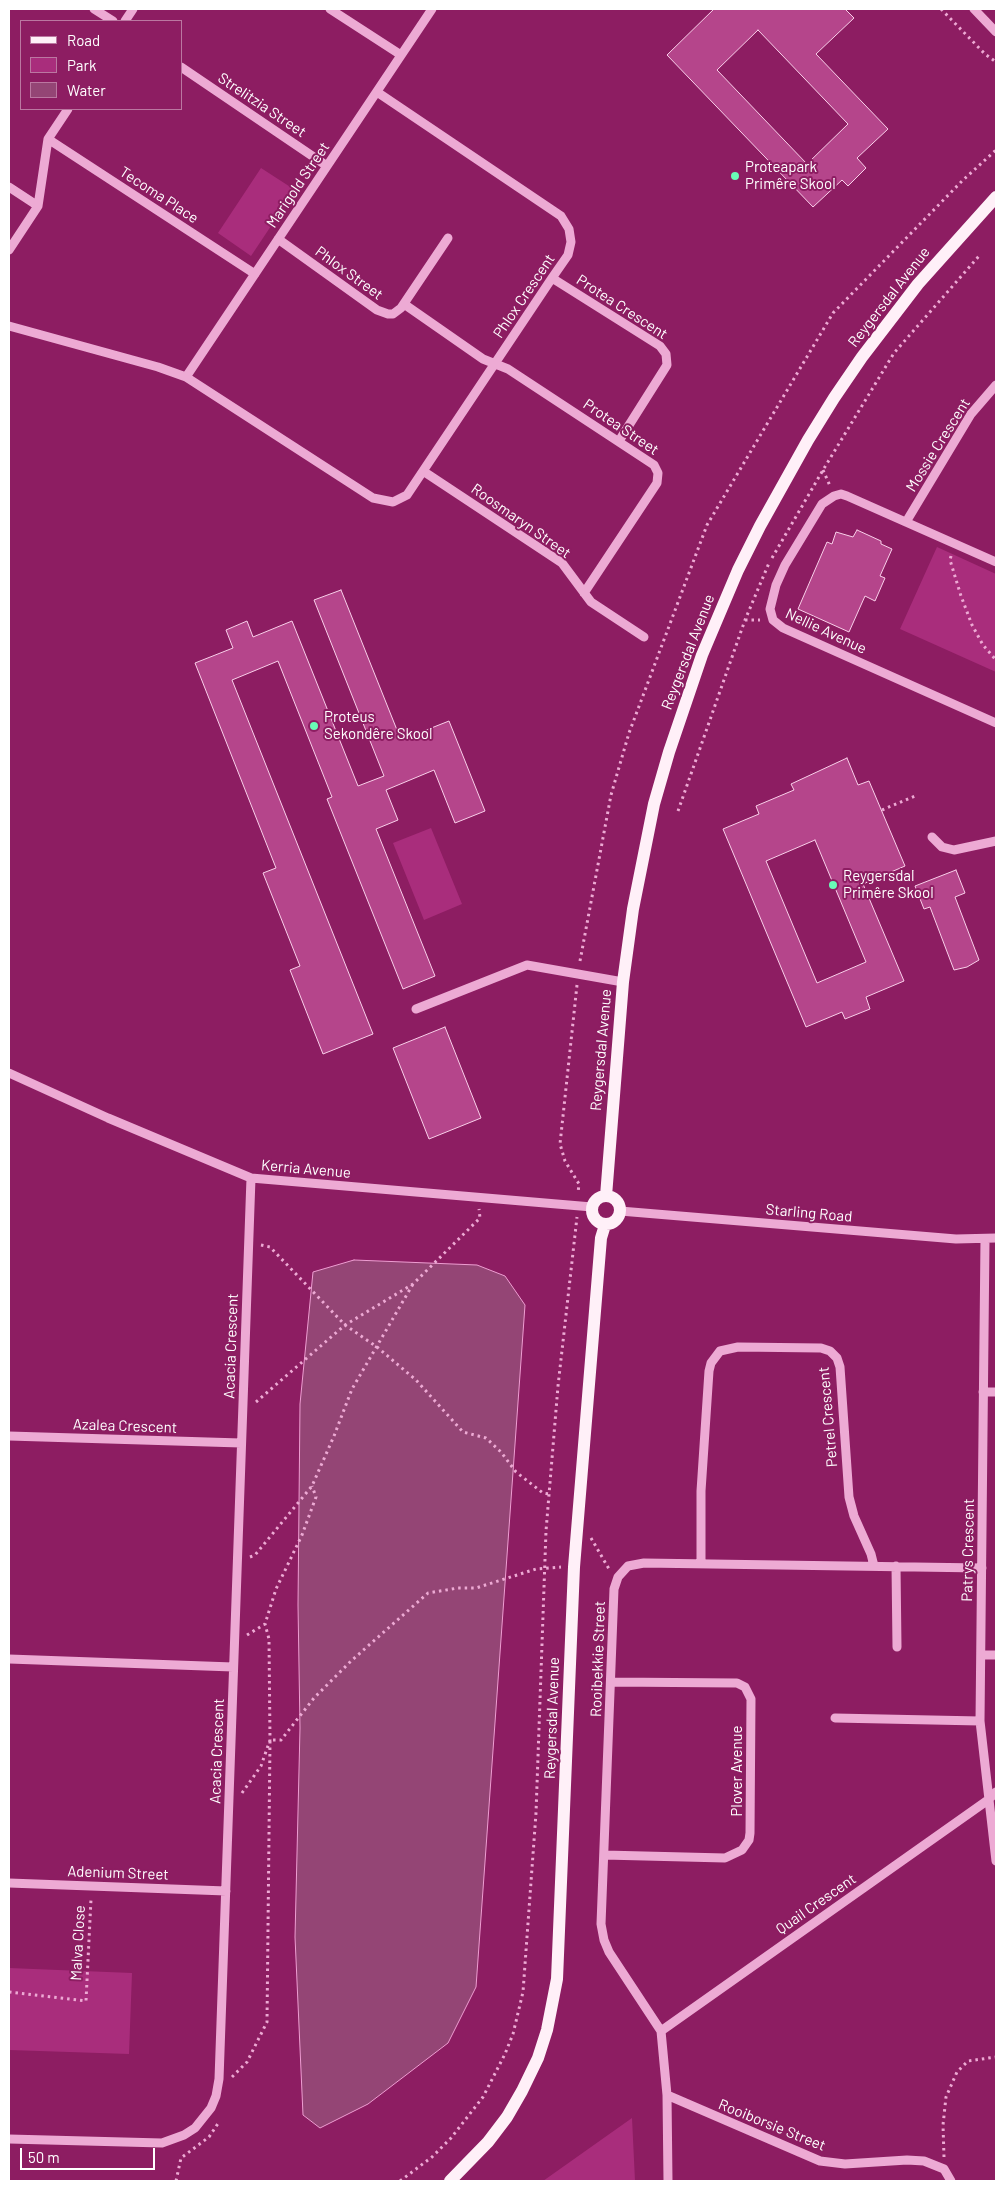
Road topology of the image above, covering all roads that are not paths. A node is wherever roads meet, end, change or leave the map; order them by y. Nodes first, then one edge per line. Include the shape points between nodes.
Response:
1 (94, 9) edge
2 (133, 9) edge
3 (330, 9) edge
4 (432, 9) edge
5 (974, 9) edge
6 (111, 20) edge
7 (126, 20) edge
8 (996, 32) edge
9 (401, 55) junction
10 (182, 68) edge
11 (376, 92) junction
12 (67, 110) edge
13 (48, 139) junction
14 (327, 166) junction
15 (9, 187) edge
16 (996, 197) edge
17 (38, 206) junction
18 (448, 238) dead end
19 (278, 239) junction
20 (9, 250) edge
21 (255, 274) junction
22 (552, 278) junction
23 (404, 304) junction
24 (9, 326) edge
25 (495, 363) junction
26 (186, 377) junction
27 (996, 385) edge
28 (619, 440) junction
29 (423, 471) junction
30 (906, 522) junction
31 (996, 562) edge
32 (584, 593) junction
33 (644, 637) dead end
34 (996, 723) edge
35 (932, 837) dead end
36 (996, 841) edge
37 (623, 982) junction
38 (416, 1009) dead end
39 (9, 1073) edge
40 (251, 1178) junction
41 (606, 1196) junction
42 (592, 1207) junction
43 (620, 1211) junction
44 (605, 1225) junction
45 (996, 1238) edge
46 (985, 1239) junction
47 (984, 1392) junction
48 (996, 1392) edge
49 (9, 1436) edge
50 (241, 1443) junction
51 (701, 1564) junction
52 (874, 1566) junction
53 (896, 1566) junction
54 (982, 1568) junction
55 (897, 1647) dead end
56 (980, 1655) junction
57 (996, 1655) edge
58 (9, 1659) edge
59 (233, 1667) junction
60 (611, 1682) junction
61 (835, 1718) dead end
62 (980, 1721) junction
63 (996, 1792) edge
64 (988, 1800) junction
65 (604, 1854) junction
66 (996, 1861) edge
67 (9, 1883) edge
68 (226, 1891) junction
69 (661, 2031) junction
70 (667, 2095) junction
71 (9, 2140) edge
72 (450, 2181) edge
73 (668, 2181) edge
74 (951, 2181) edge

1 - 6 street
2 - 7 street
3 - 9 street
4 - 9 street, Marigold Street
5 - 8 street
9 - 11 street, Marigold Street
10 - 14 street, Strelitzia Street
11 - 14 street, Marigold Street
11 - 22 street, Phlox Crescent via 561,216 569,229 570,248
12 - 13 street
13 - 17 street
13 - 21 street, Tecoma Place
14 - 19 street, Marigold Street
15 - 17 street
16 - 37 main road, Reygersdal Avenue via 918,284 862,357 808,440 738,570 702,655 667,761 642,857
17 - 20 street
18 - 23 street
19 - 21 street, Marigold Street
19 - 23 street, Phlox Street via 382,313 393,314
21 - 26 street, Marigold Street
22 - 25 street, Phlox Crescent
22 - 28 street, Protea Crescent via 660,346 666,354 666,365
23 - 25 street via 483,359
24 - 26 street
25 - 28 street, Protea Street
25 - 29 street, Phlox Crescent
26 - 29 street via 380,501 393,502 407,495
27 - 30 street, Mossie Crescent via 971,414
28 - 32 street, Protea Street via 651,462 658,478
29 - 32 street, Roosmaryn Street via 562,563
30 - 31 street, Nellie Avenue
30 - 34 street, Nellie Avenue via 841,494 828,499 782,572 770,603 773,620 783,628
32 - 33 street, Roosmaryn Street via 591,602
35 - 36 street via 942,847 954,850
37 - 38 street via 527,965
37 - 41 main road, Reygersdal Avenue
39 - 40 street, Kerria Avenue
40 - 42 street, Kerria Avenue
40 - 50 street, Acacia Crescent
41 - 42 main road via 597,1199
41 - 43 main road via 618,1202
42 - 44 main road via 596,1221
43 - 44 main road via 617,1220
43 - 46 street, Starling Road
44 - 72 main road, Reygersdal Avenue via 600,1238 574,1567 560,1958 553,2008 535,2064 507,2117
45 - 46 street, Starling Road
46 - 47 street, Patrys Crescent
47 - 48 street
47 - 54 street, Patrys Crescent
49 - 50 street, Azalea Crescent
50 - 59 street, Acacia Crescent
51 - 52 street
51 - 52 street, Petrel Crescent via 700,1491 709,1371 720,1352 738,1347 821,1348 837,1358 848,1497
51 - 60 street, Rooibekkie Street via 636,1564 628,1566 618,1577 614,1590
52 - 53 street
53 - 54 street
53 - 55 street
54 - 56 street, Patrys Crescent
56 - 57 street
56 - 62 street, Patrys Crescent
58 - 59 street
59 - 68 street, Acacia Crescent
60 - 65 street, Rooibekkie Street
60 - 65 street, Plover Avenue via 737,1683 745,1687 751,1699 750,1833 742,1850 725,1858
61 - 62 street
62 - 64 street, Patrys Crescent
63 - 64 street, Quail Crescent
64 - 66 street, Patrys Crescent
64 - 69 street, Quail Crescent
65 - 69 street, Rooibekkie Street via 601,1924 604,1940
67 - 68 street, Adenium Street
68 - 71 street, Acacia Crescent via 219,2079 216,2096 204,2118 195,2128 172,2141 152,2144
69 - 70 street, Rooibekkie Street
70 - 73 street, Rooibekkie Street
70 - 74 street, Rooiborsie Street via 820,2161 845,2164 931,2163 944,2170

